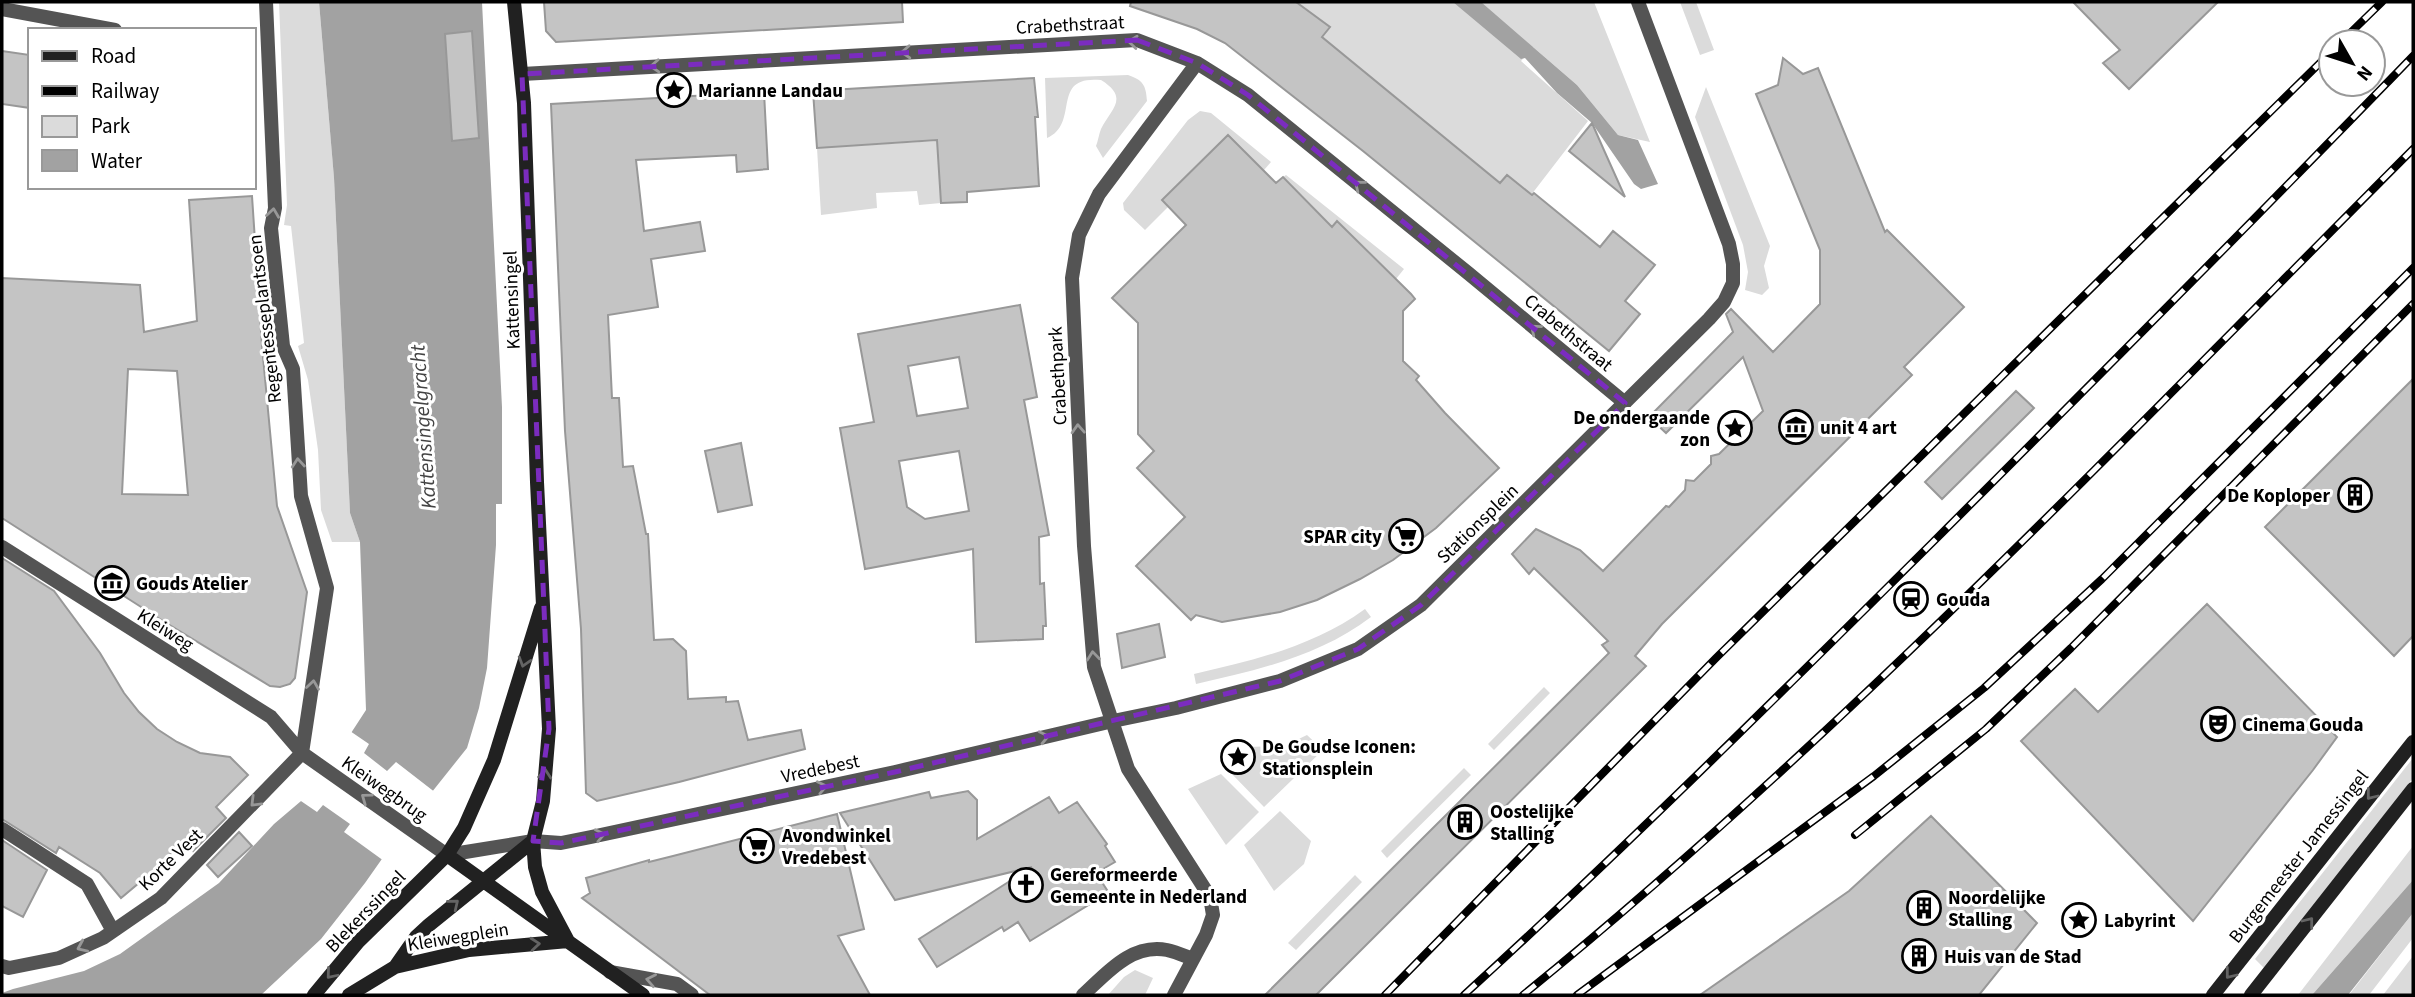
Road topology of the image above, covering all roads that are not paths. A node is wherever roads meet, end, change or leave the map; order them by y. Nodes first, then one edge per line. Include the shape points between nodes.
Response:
1 (266, 2) edge
2 (514, 2) edge
3 (1638, 2) edge
4 (2, 9) edge
5 (104, 28) edge
6 (260, 37) edge
7 (1197, 63) junction
8 (522, 74) junction
9 (1625, 403) junction
10 (2, 547) edge
11 (544, 597) junction
12 (1113, 721) junction
13 (2413, 742) edge
14 (302, 753) junction
15 (2413, 789) edge
16 (2, 829) edge
17 (533, 841) junction
18 (447, 855) junction
19 (483, 881) junction
20 (113, 931) junction
21 (568, 942) junction
22 (1193, 959) junction
23 (2, 966) edge
24 (395, 967) junction
25 (608, 971) junction
26 (314, 995) edge
27 (349, 995) edge
28 (643, 995) edge
29 (692, 995) edge
30 (1083, 995) edge
31 (1174, 995) edge
32 (2213, 995) edge
33 (2251, 995) edge

1 - 6 street, Regentesseplantsoen
2 - 8 main road, Kattensingel
3 - 9 street, Stationsplein via 1733,264 1724,302
4 - 5 street
14 -> 6 street, Regentesseplantsoen via 327,588 301,496 293,369 283,346 271,228 275,208
7 -> 8 street, Crabethstraat via 1137,40
9 -> 7 street, Crabethstraat via 1248,95
12 -> 7 street, Crabethpark via 1094,667 1072,278 1079,234 1099,194
8 - 11 main road, Kattensingel
9 - 12 street, Stationsplein via 1421,605 1358,649 1280,681
10 - 14 street, Kleiweg via 271,717
17 -> 11 main road, Kattensingel via 543,802 549,729
11 -> 18 main road, Kattensingel via 494,760
17 -> 12 street, Vredebest via 561,843 591,837
12 - 22 street via 1128,769 1210,897 1213,915
13 -> 32 main road, Burgemeester Jamessingel
18 -> 14 street, Kleiwegbrug
14 -> 20 street, Korte Vest via 161,898
33 -> 15 main road
16 - 20 street via 87,884
17 - 18 street
17 - 19 main road, Kleiwegplein
17 - 21 main road via 542,892
18 - 19 main road, Kleiwegplein
18 -> 26 main road, Blekerssingel via 358,942
19 - 21 main road, Kleiwegplein
24 -> 19 main road, Kleiwegplein via 416,937
20 -> 23 street, Korte Vest via 58,958
24 -> 21 main road, Kleiwegplein via 456,952
21 - 25 main road
22 - 30 street via 1166,950 1142,950 1124,958
22 - 31 street
24 - 27 main road
25 - 28 main road
29 -> 25 street via 677,985

